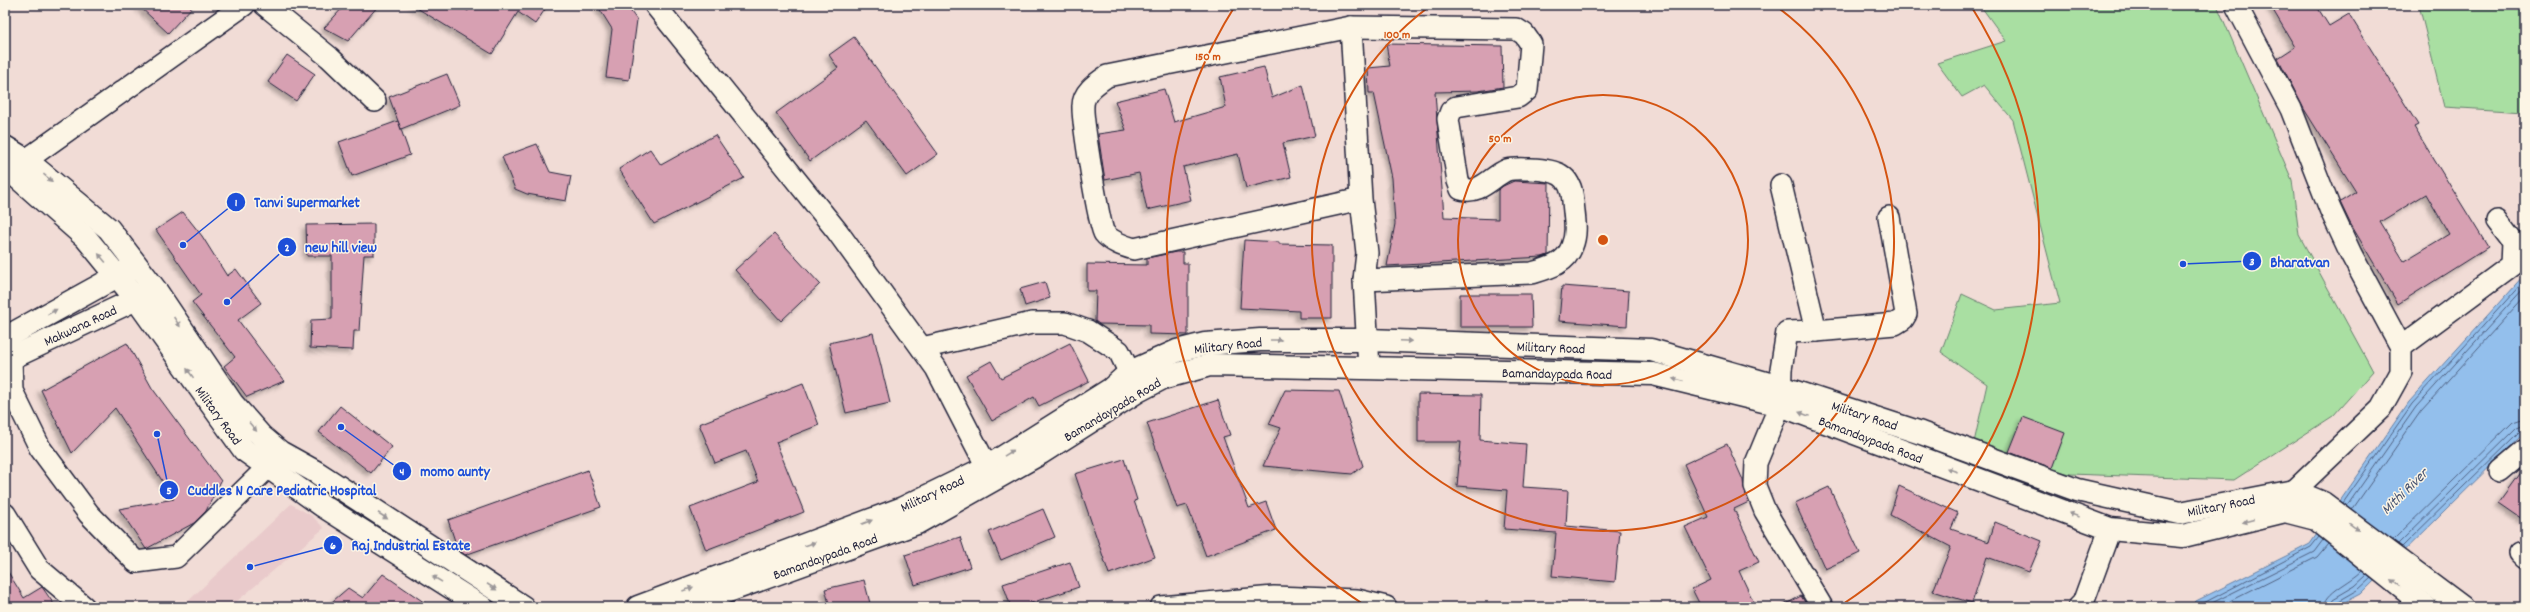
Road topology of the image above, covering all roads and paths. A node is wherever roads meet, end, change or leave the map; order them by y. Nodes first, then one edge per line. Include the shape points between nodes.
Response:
1 (244, 5) edge
2 (265, 5) edge
3 (655, 5) edge
4 (2236, 5) edge
5 (1351, 27) junction
6 (375, 101) dead end
7 (5, 147) edge
8 (16, 169) edge
9 (1781, 185) dead end
10 (1361, 199) junction
11 (1889, 217) dead end
12 (2497, 221) dead end
13 (137, 265) junction
14 (117, 276) junction
15 (1364, 280) junction
16 (155, 289) junction
17 (136, 299) junction
18 (29, 325) junction
19 (1816, 331) junction
20 (1368, 340) junction
21 (1447, 343) junction
22 (39, 345) junction
23 (2401, 347) junction
24 (922, 348) junction
25 (7, 350) edge
26 (1207, 354) junction
27 (1369, 368) junction
28 (1447, 370) junction
29 (1134, 381) junction
30 (1780, 396) junction
31 (1887, 422) junction
32 (1881, 443) junction
33 (1037, 446) junction
34 (2525, 450) edge
35 (274, 459) junction
36 (987, 467) junction
37 (2500, 471) dead end
38 (2294, 491) junction
39 (2285, 511) junction
40 (2319, 511) junction
41 (5, 514) edge
42 (2110, 529) junction
43 (834, 544) junction
44 (720, 585) junction
45 (84, 607) edge
46 (482, 607) edge
47 (523, 607) edge
48 (638, 607) edge
49 (684, 607) edge
50 (1161, 607) edge
51 (1386, 607) edge
52 (1822, 607) edge
53 (2079, 607) edge
54 (2426, 607) edge
55 (2462, 607) edge

1 - 8 street
2 - 6 street via 329,57
3 - 24 street via 837,231
4 - 23 street via 2291,109 2330,209 2351,254
5 - 10 street
5 - 10 street via 1107,76 1091,87 1082,105 1099,215 1104,233 1120,245 1134,249
5 - 15 street via 1516,29 1524,34 1531,44 1527,90 1518,97 1456,107 1451,111 1448,119 1458,181 1461,189 1466,190 1486,185 1507,170 1553,170 1564,177 1572,190 1576,237 1569,255 1555,266 1532,273
7 - 8 street
8 -> 13 street via 108,228
14 -> 8 street, Military Road via 86,238
9 - 19 street
10 - 15 street via 1367,253
11 - 19 street via 1906,314 1903,319 1895,324
12 - 23 street via 2513,242 2512,265
13 - 14 street, Makwana Road
13 - 16 street
14 - 17 street, Military Road
18 -> 14 street, Makwana Road
15 - 20 street
16 - 17 street, Makwana Road
16 -> 35 street via 232,402 261,436
17 - 22 street, Makwana Road
35 -> 17 street, Military Road via 244,450
18 - 22 street
18 - 25 street, Makwana Road
19 - 30 street via 1787,332
20 -> 21 street, Military Road
26 -> 20 street, Military Road via 1260,340
20 - 27 street
21 - 28 street
21 - 30 street, Military Road via 1651,350
22 - 25 street, Makwana Road
23 - 38 street via 2400,372 2381,408
24 - 29 street via 1032,323 1065,322 1088,331 1119,350
24 - 36 street via 936,368
25 - 35 street via 12,391 40,448 89,514 136,562 176,556
26 - 27 street, Bamandaypada Road
26 - 29 street, Military Road via 1177,351 1158,369
27 - 28 street, Bamandaypada Road
30 -> 28 street, Bamandaypada Road via 1653,374
29 - 33 street, Military Road via 1111,389
30 - 31 street, Military Road
32 -> 30 street, Bamandaypada Road
30 - 52 street via 1756,464 1755,486 1766,512
31 - 32 street
31 - 38 street, Military Road via 2077,490 2180,513
42 -> 32 street, Bamandaypada Road
36 -> 33 street, Military Road
33 - 43 street, Bamandaypada Road via 917,523
34 - 37 street
46 -> 35 street, Military Road via 323,506
35 -> 47 street via 316,472
43 -> 36 street, Military Road
38 - 39 street
38 - 40 street
39 - 40 street, Bamandaypada Road
39 -> 42 street, Bamandaypada Road via 2183,536
54 -> 40 street, Bamandaypada Road
40 -> 55 street
41 - 45 street via 39,569
42 - 53 street via 2083,603
43 - 44 street, Military Road
48 -> 44 street, Military Road
44 - 49 street
50 - 51 street via 1274,597 1357,600

